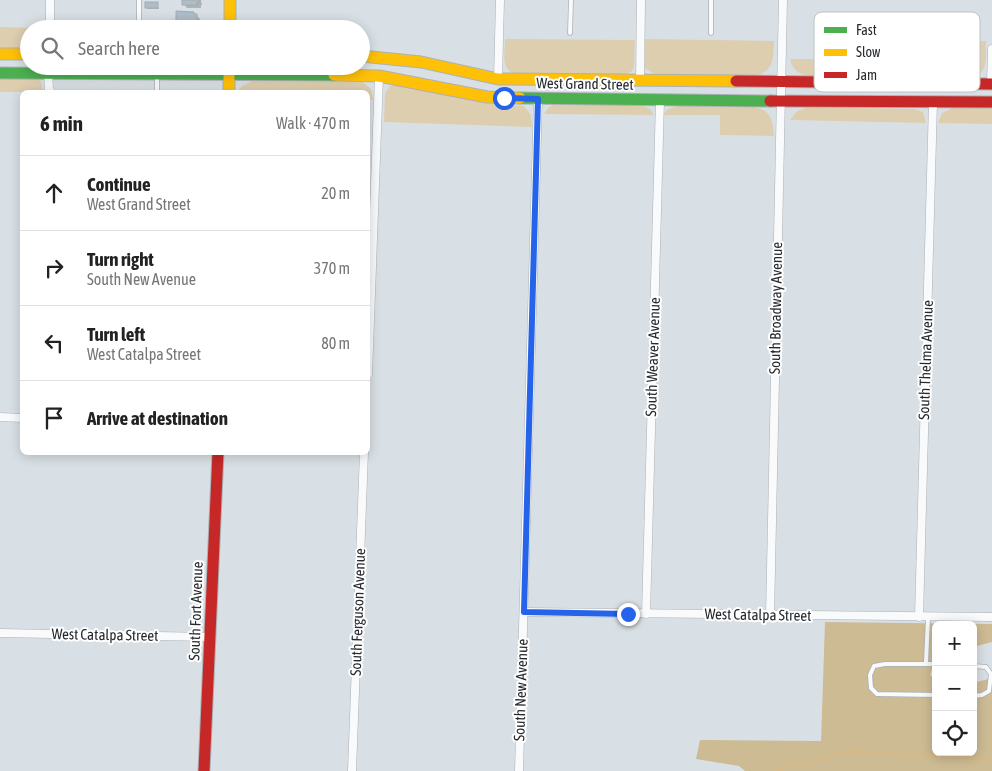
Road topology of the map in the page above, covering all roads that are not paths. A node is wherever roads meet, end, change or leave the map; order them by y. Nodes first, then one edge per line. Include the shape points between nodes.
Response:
1 (50, 0) edge
2 (140, 0) edge
3 (230, 0) edge
4 (500, 0) edge
5 (571, 0) edge
6 (641, 0) edge
7 (711, 0) edge
8 (783, 0) edge
9 (50, 20) edge
10 (139, 20) dead end
11 (230, 20) edge
12 (570, 33) dead end
13 (711, 33) dead end
14 (992, 49) edge
15 (0, 54) edge
16 (20, 54) edge
17 (370, 57) edge
18 (0, 73) edge
19 (20, 73) edge
20 (48, 75) edge
21 (157, 75) edge
22 (229, 75) edge
23 (354, 75) edge
24 (379, 76) junction
25 (498, 79) junction
26 (640, 81) junction
27 (781, 82) junction
28 (814, 82) edge
29 (992, 84) edge
30 (50, 90) edge
31 (157, 90) edge
32 (229, 90) edge
33 (538, 99) junction
34 (660, 100) junction
35 (781, 101) junction
36 (933, 102) junction
37 (992, 102) edge
38 (370, 320) edge
39 (0, 417) edge
40 (20, 418) edge
41 (218, 455) edge
42 (364, 455) edge
43 (524, 612) junction
44 (646, 614) junction
45 (770, 616) junction
46 (924, 617) junction
47 (992, 617) edge
48 (0, 633) edge
49 (210, 637) junction
50 (926, 663) junction
51 (932, 664) edge
52 (977, 666) edge
53 (991, 682) edge
54 (932, 695) edge
55 (977, 696) edge
56 (204, 771) edge
57 (352, 771) edge
58 (519, 771) edge

1 - 9 street
2 - 10 lane
3 - 11 main road
4 - 25 street
5 - 12 lane
6 - 26 street
7 - 13 lane
8 - 27 street, South Broadway Avenue
14 - 29 street
15 - 16 main road
17 - 25 main road, West Grand Street via 420,62
18 - 19 main road, West Grand Street
20 - 30 street
21 - 31 lane
22 - 32 main road
23 - 24 main road, West Grand Street
24 - 33 main road, West Grand Street via 487,97
24 - 38 street
25 - 26 main road, West Grand Street
26 - 27 main road, West Grand Street
27 - 28 main road, West Grand Street
27 - 35 street, South Broadway Avenue
33 - 34 main road, West Grand Street
33 - 43 street, South New Avenue
34 - 35 main road, West Grand Street
34 - 44 street, South Weaver Avenue
35 - 36 main road, West Grand Street
35 - 45 street, South Broadway Avenue
36 - 37 main road, West Grand Street
36 - 46 street, South Thelma Avenue
39 - 40 street
41 - 49 main road, South Fort Avenue
42 - 57 street, South Ferguson Avenue
43 - 44 street, West Catalpa Street
43 - 58 street, South New Avenue
44 - 45 street, West Catalpa Street
45 - 46 street, West Catalpa Street
46 - 47 street, West Catalpa Street
46 - 50 lane
48 - 49 street, West Catalpa Street
49 - 56 main road, South Fort Avenue
50 - 51 lane
50 - 54 lane via 874,666 870,688 877,694
52 - 53 lane via 986,667 991,674
53 - 55 lane via 989,691

